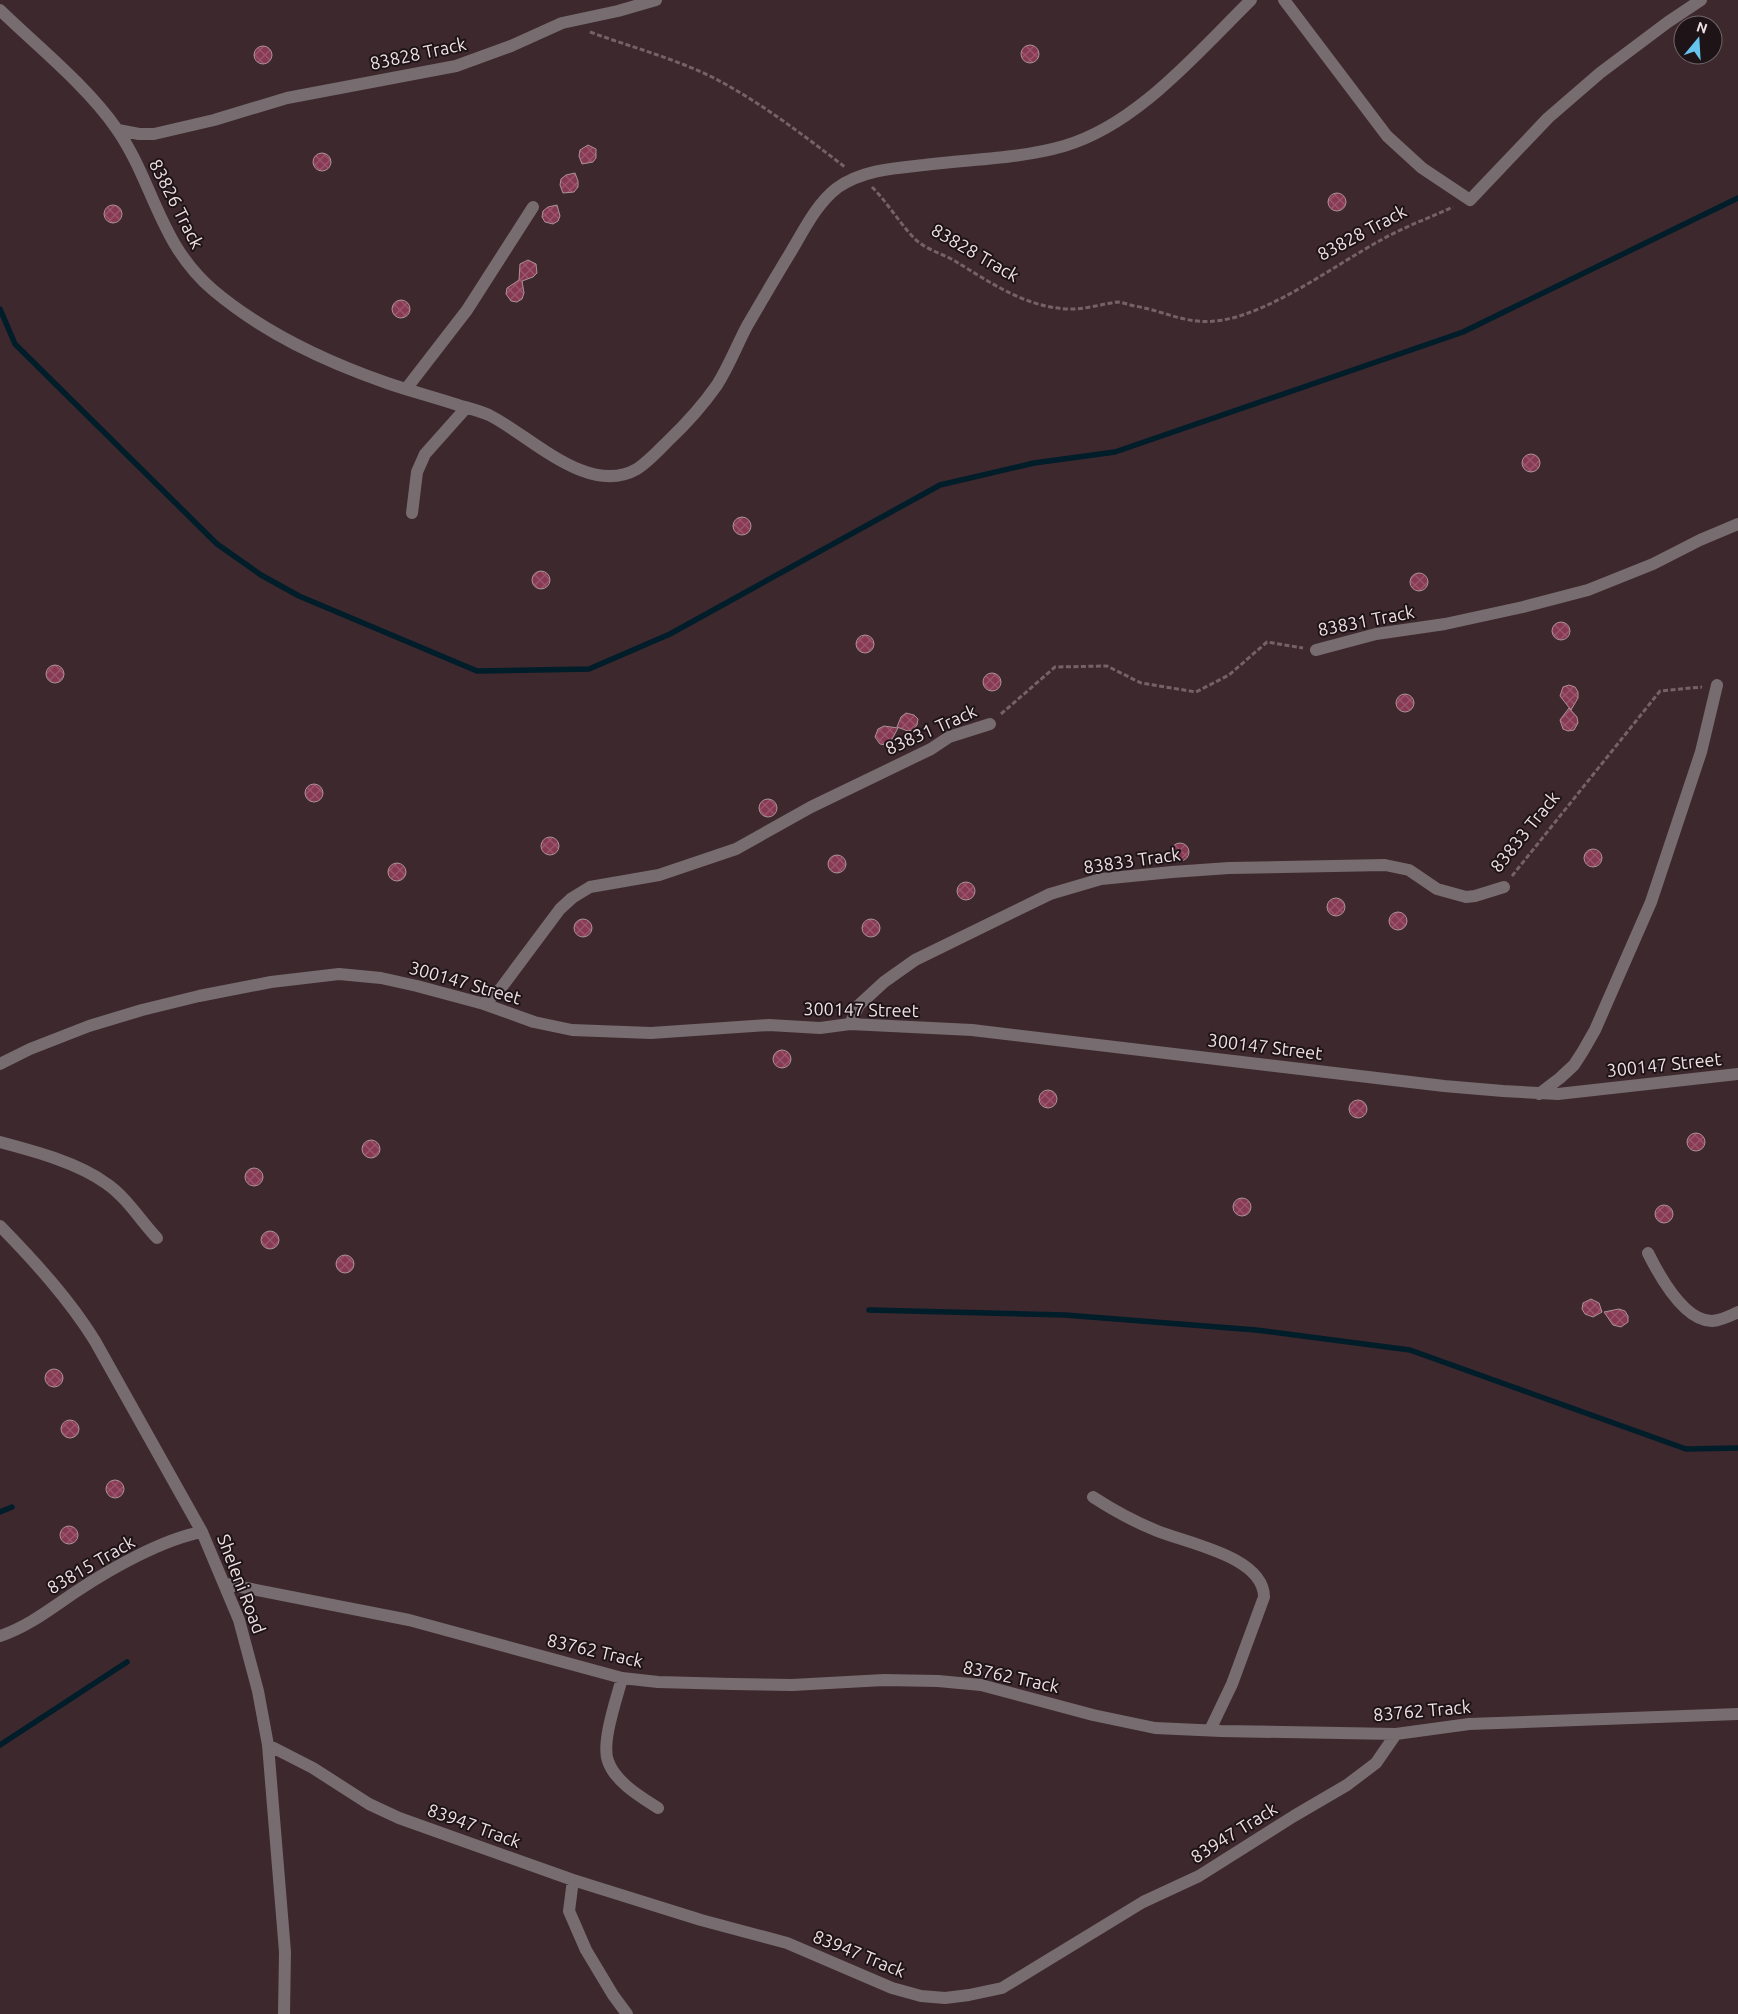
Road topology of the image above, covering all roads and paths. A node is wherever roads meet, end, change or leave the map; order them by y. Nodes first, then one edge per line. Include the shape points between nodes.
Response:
1 (656, 0) edge
2 (1251, 0) edge
3 (1284, 0) edge
4 (1701, 0) edge
5 (0, 10) edge
6 (588, 32) dead end
7 (118, 130) junction
8 (859, 177) junction
9 (1470, 200) junction
10 (533, 207) dead end
11 (406, 389) junction
12 (466, 408) junction
13 (412, 513) dead end
14 (1738, 524) edge
15 (1316, 650) joint
16 (1717, 685) joint
17 (990, 724) joint
18 (1504, 887) joint
19 (484, 1004) junction
20 (850, 1024) junction
21 (0, 1064) edge
22 (1738, 1074) edge
23 (1539, 1094) junction
24 (0, 1142) edge
25 (0, 1226) edge
26 (157, 1238) dead end
27 (1648, 1253) dead end
28 (1738, 1312) edge
29 (1093, 1497) dead end
30 (202, 1532) junction
31 (226, 1584) junction
32 (0, 1636) edge
33 (622, 1678) junction
34 (1738, 1714) edge
35 (1210, 1730) junction
36 (1396, 1734) junction
37 (268, 1745) junction
38 (658, 1808) dead end
39 (573, 1880) junction
40 (284, 2014) edge
41 (627, 2014) edge

1 - 7 street, 83828 Track via 562,22 511,46 456,66 287,98 154,134
2 - 8 street, 83826 Track via 1184,67 1126,114 1089,137 1053,148 882,170
3 - 9 street via 1387,136 1422,168
4 - 9 street via 1600,73 1548,118
5 - 7 street, 83826 Track via 77,83
6 - 8 path, 83828 Track via 662,55 712,78 787,123
7 - 11 street, 83826 Track via 176,248 213,290 282,338 339,365
8 - 9 path, 83828 Track via 883,198 914,238 1007,292 1037,304 1072,309 1118,302 1154,309 1189,321 1224,320 1254,310 1382,239
8 - 12 street, 83826 Track via 838,188 817,209 747,327 718,384 689,421 638,468 620,475 590,474 574,468 487,414
10 - 11 street via 466,310
11 - 12 street, 83826 Track
12 - 13 street via 426,454 417,472
14 - 15 street, 83831 Track via 1588,590 1455,622 1376,634
15 - 17 path, 83831 Track via 1267,642 1229,675 1196,692 1141,683 1107,666 1055,667
16 - 18 path, 83833 Track via 1660,691
16 - 23 street via 1701,752 1651,902 1583,1051 1574,1065
17 - 19 street, 83831 Track via 949,738 811,807 736,849 658,875 590,887 560,909 501,988
18 - 20 street, 83833 Track via 1466,896 1438,889 1409,870 1384,864 1229,868 1101,879 1050,894 915,960 859,1005
19 - 20 street, 300147 Street via 534,1022 572,1030 651,1033 769,1025 820,1028
19 - 21 street, 300147 Street via 381,978 339,974 272,982 142,1010 89,1026
20 - 23 street, 300147 Street via 972,1030 1444,1086
22 - 23 street, 300147 Street
24 - 26 street via 64,1162 107,1184
25 - 30 street, Sheleni Road via 50,1279 84,1323
27 - 28 street via 1664,1283 1694,1315 1712,1321
29 - 35 street via 1149,1528 1212,1549 1243,1565 1262,1583 1264,1597 1232,1684
30 - 31 street, Sheleni Road
30 - 32 street, 83815 Track via 143,1554 91,1582 22,1627
31 - 33 street, 83762 Track via 409,1620
31 - 37 street, Sheleni Road via 242,1629
33 - 35 street, 83762 Track via 740,1684 884,1680 981,1685 1155,1728
33 - 38 street via 610,1724 606,1752 608,1762 627,1786
34 - 36 street, 83762 Track via 1469,1724
35 - 36 street, 83762 Track
36 - 39 street, 83947 Track via 1376,1763 1347,1785 1199,1876 1143,1902 1002,1988 969,1995 921,1996 892,1988 787,1943
37 - 39 street, 83947 Track via 399,1818
37 - 40 street, Sheleni Road via 285,1952
39 - 41 street via 569,1911 586,1950

